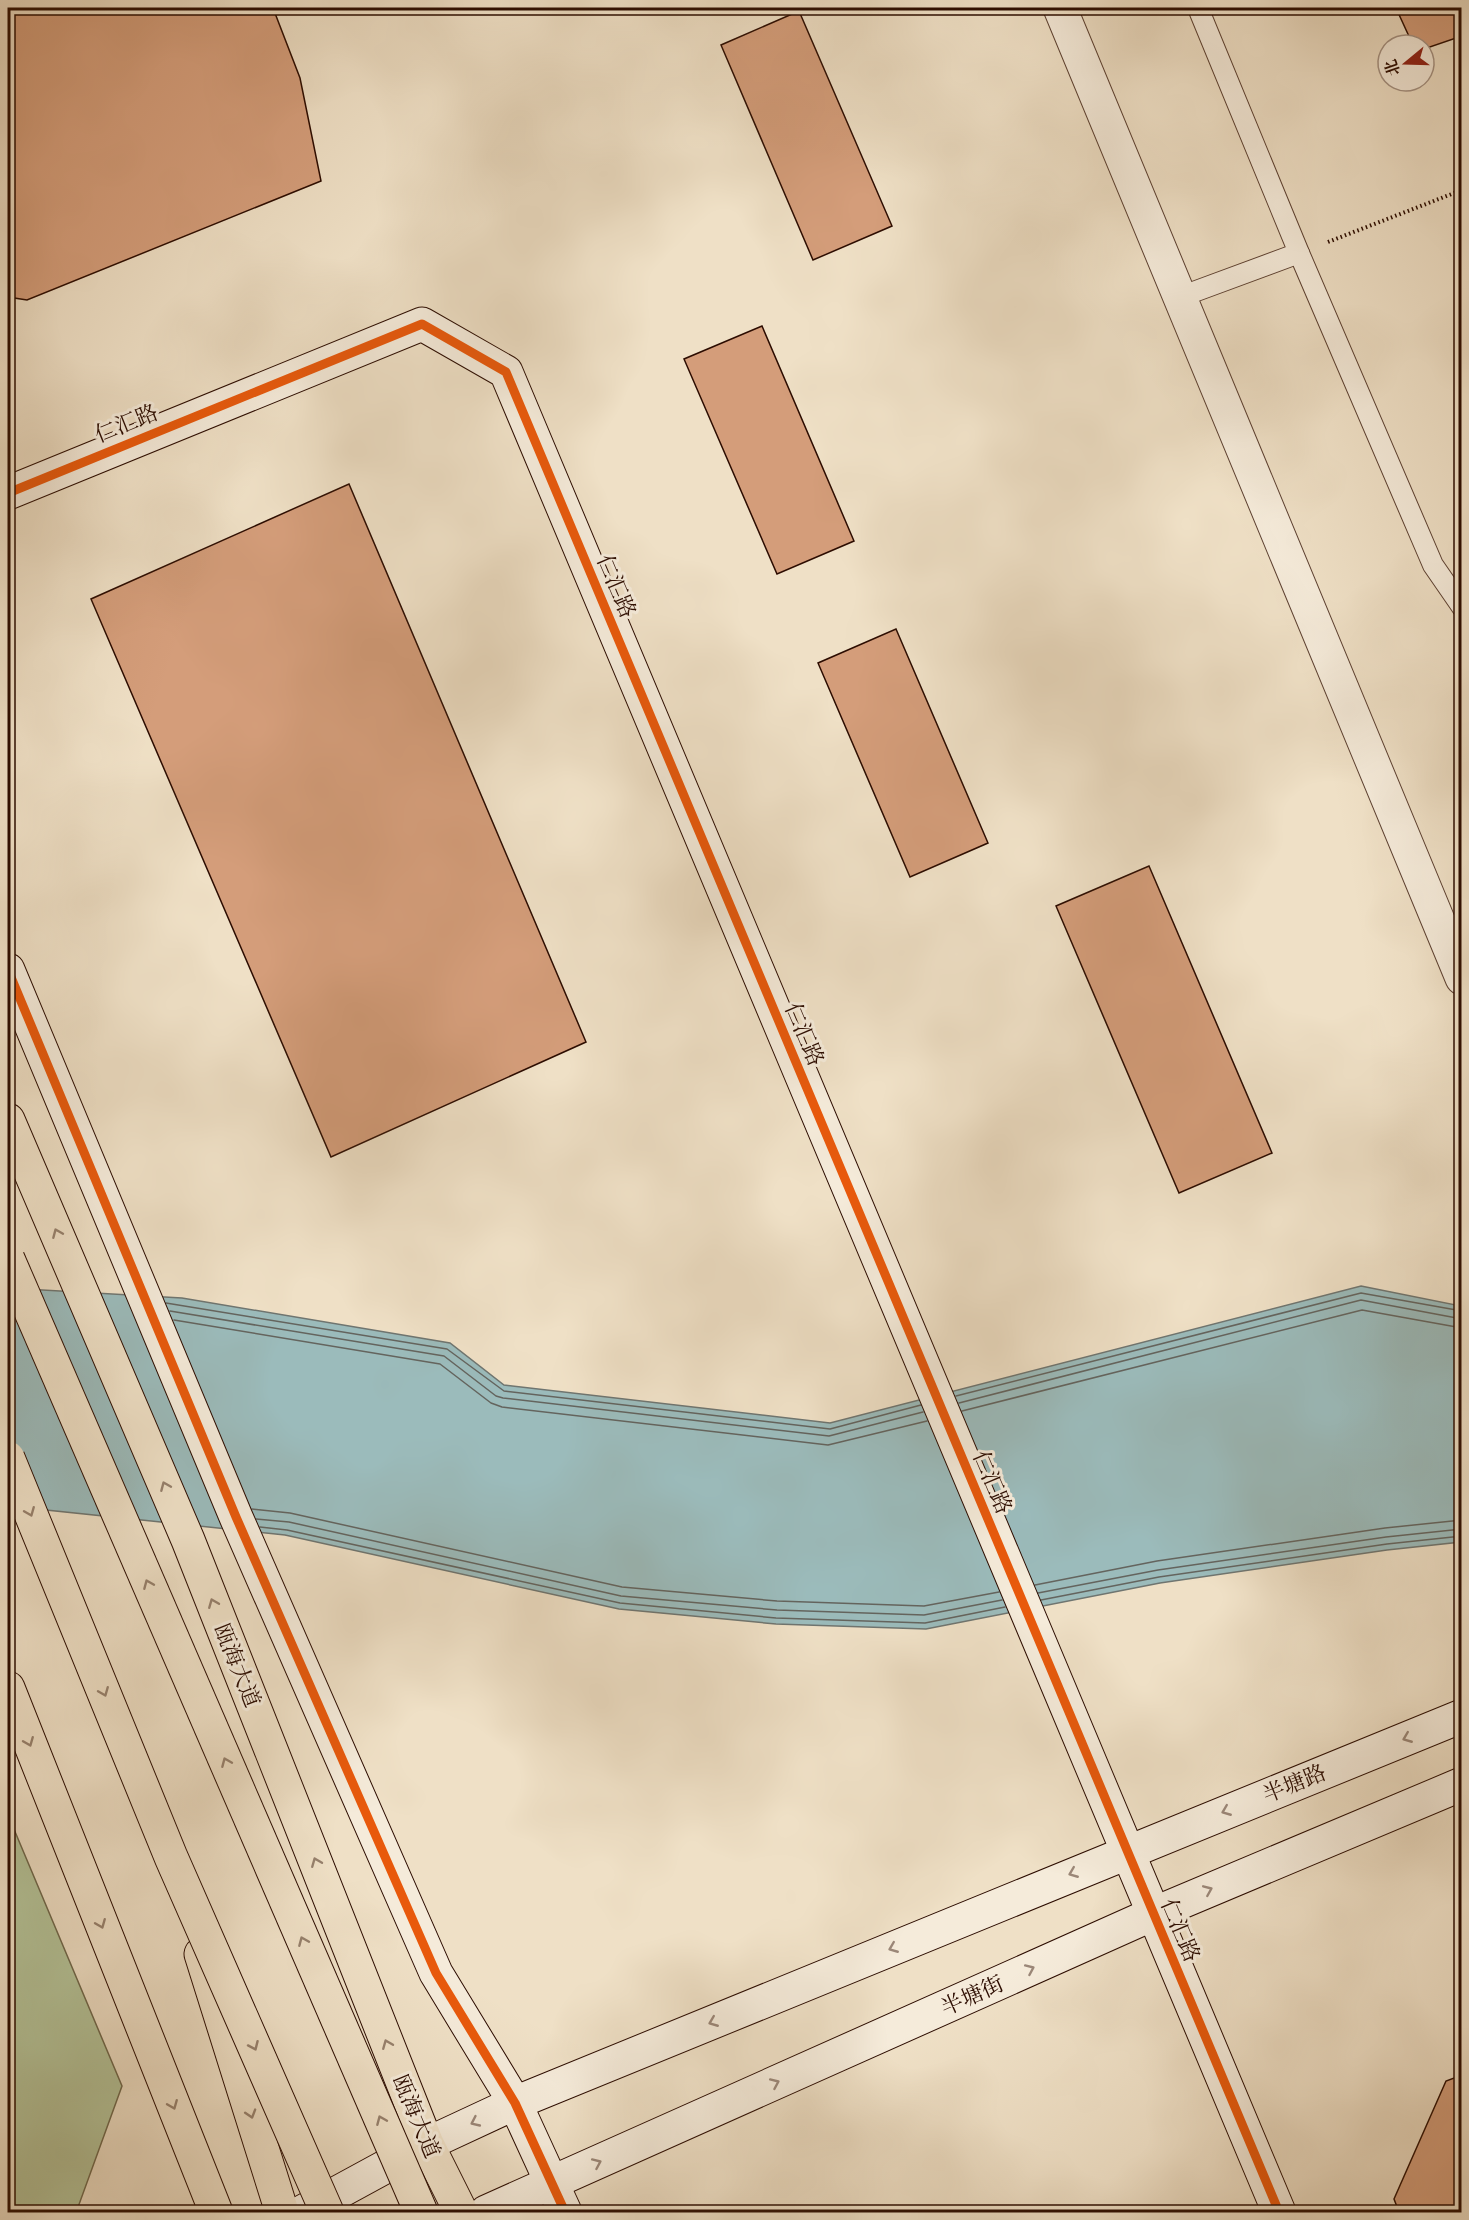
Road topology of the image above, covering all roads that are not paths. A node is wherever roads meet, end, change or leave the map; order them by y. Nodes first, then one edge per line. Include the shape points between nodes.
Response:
1 (1060, 8) edge
2 (1198, 8) edge
3 (1299, 253) junction
4 (1180, 297) junction
5 (8, 493) edge
6 (1461, 607) edge
7 (8, 970) edge
8 (1461, 978) edge
9 (8, 1120) edge
10 (8, 1259) edge
11 (8, 1458) edge
12 (8, 1688) edge
13 (1461, 1716) edge
14 (1461, 1784) edge
15 (1127, 1851) junction
16 (171, 1857) junction
17 (1153, 1914) junction
18 (514, 2103) junction
19 (427, 2144) junction
20 (552, 2183) junction
21 (216, 2212) edge
22 (282, 2212) edge
23 (302, 2212) edge
24 (327, 2212) edge
25 (421, 2212) edge
26 (461, 2212) edge
27 (486, 2212) edge
28 (565, 2212) edge
29 (1279, 2212) edge

1 - 4 street
2 - 3 lane
3 - 4 lane
3 - 6 lane via 1433,565
4 - 8 street
5 - 15 street, 仁汇路 via 422,324 506,372
7 - 18 street via 237,1517 435,1973
19 -> 9 main road, 瓯海大道 via 188,1540
25 -> 10 main road, 瓯海大道, bridge
11 -> 16 main road, bridge
12 -> 21 main road
13 -> 15 street, 半塘路
17 -> 14 street, 半塘街
15 - 17 street, 仁汇路
15 -> 18 street
16 -> 22 main road, bridge
16 -> 24 main road, bridge
20 -> 17 street, 半塘街
17 - 29 street, 仁汇路
18 -> 19 street
18 - 20 street
19 - 23 street
19 - 26 main road, 瓯海大道
20 - 27 street, 半塘街
20 - 28 street

